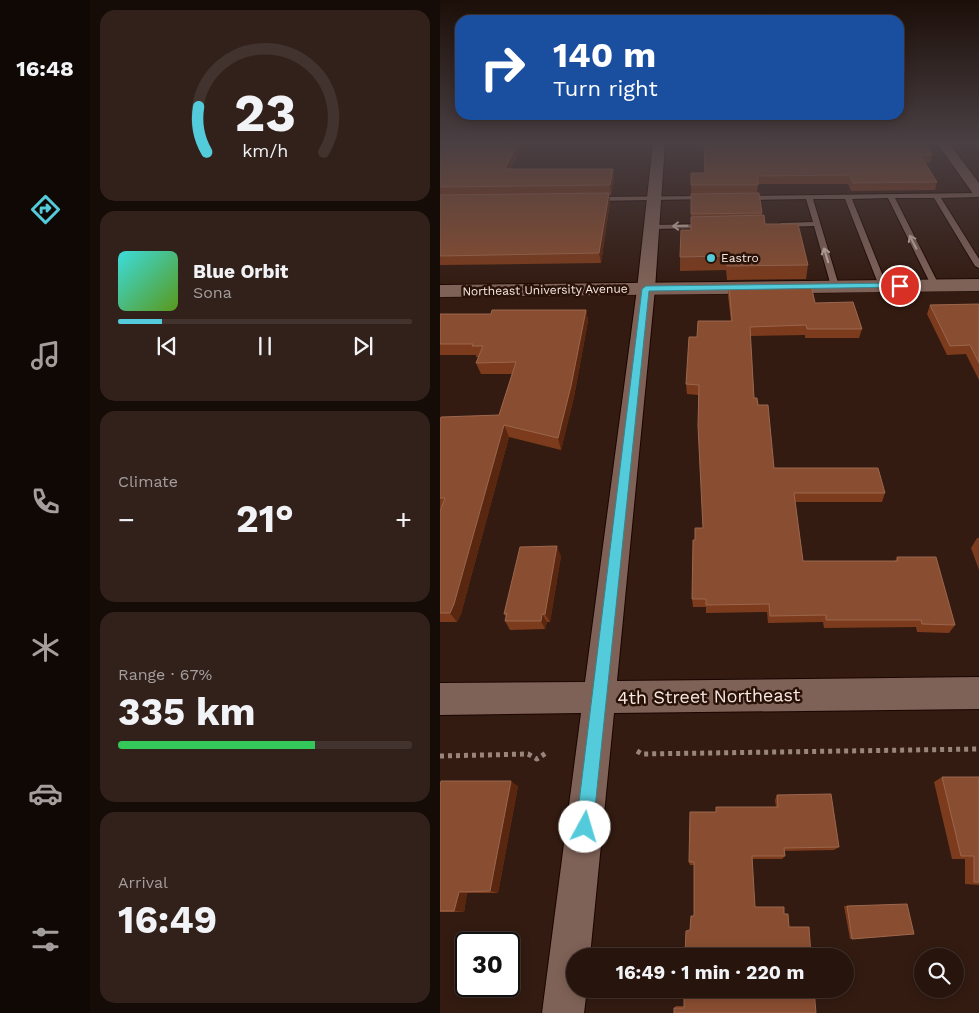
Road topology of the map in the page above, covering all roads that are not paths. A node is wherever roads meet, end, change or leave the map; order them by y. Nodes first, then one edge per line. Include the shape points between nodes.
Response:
1 (656, 190) edge
2 (979, 194) edge
3 (848, 196) junction
4 (890, 196) junction
5 (936, 196) junction
6 (808, 197) junction
7 (712, 198) edge
8 (731, 198) edge
9 (583, 199) edge
10 (654, 199) junction
11 (816, 224) junction
12 (768, 225) edge
13 (720, 226) edge
14 (651, 227) junction
15 (979, 266) edge
16 (979, 285) edge
17 (835, 286) junction
18 (883, 286) junction
19 (935, 286) junction
20 (646, 289) junction
21 (440, 291) edge
22 (979, 693) edge
23 (600, 697) junction
24 (440, 699) edge
25 (563, 1013) edge

1 - 10 street
2 - 5 lane
3 - 4 lane
3 - 6 lane
3 - 18 lane
4 - 5 lane
19 -> 4 lane
5 - 15 lane
6 - 8 lane
6 - 11 lane
7 - 10 lane
9 - 10 lane
10 - 14 street
11 - 12 lane
17 -> 11 lane
13 -> 14 lane
14 - 20 street
16 - 19 main road, Northeast University Avenue
17 - 18 main road, Northeast University Avenue
17 - 20 main road, Northeast University Avenue
18 - 19 main road, Northeast University Avenue
20 - 21 main road, Northeast University Avenue
20 - 23 street
22 - 23 street, 4th Street Northeast
23 - 24 street, 4th Street Northeast
23 - 25 street

